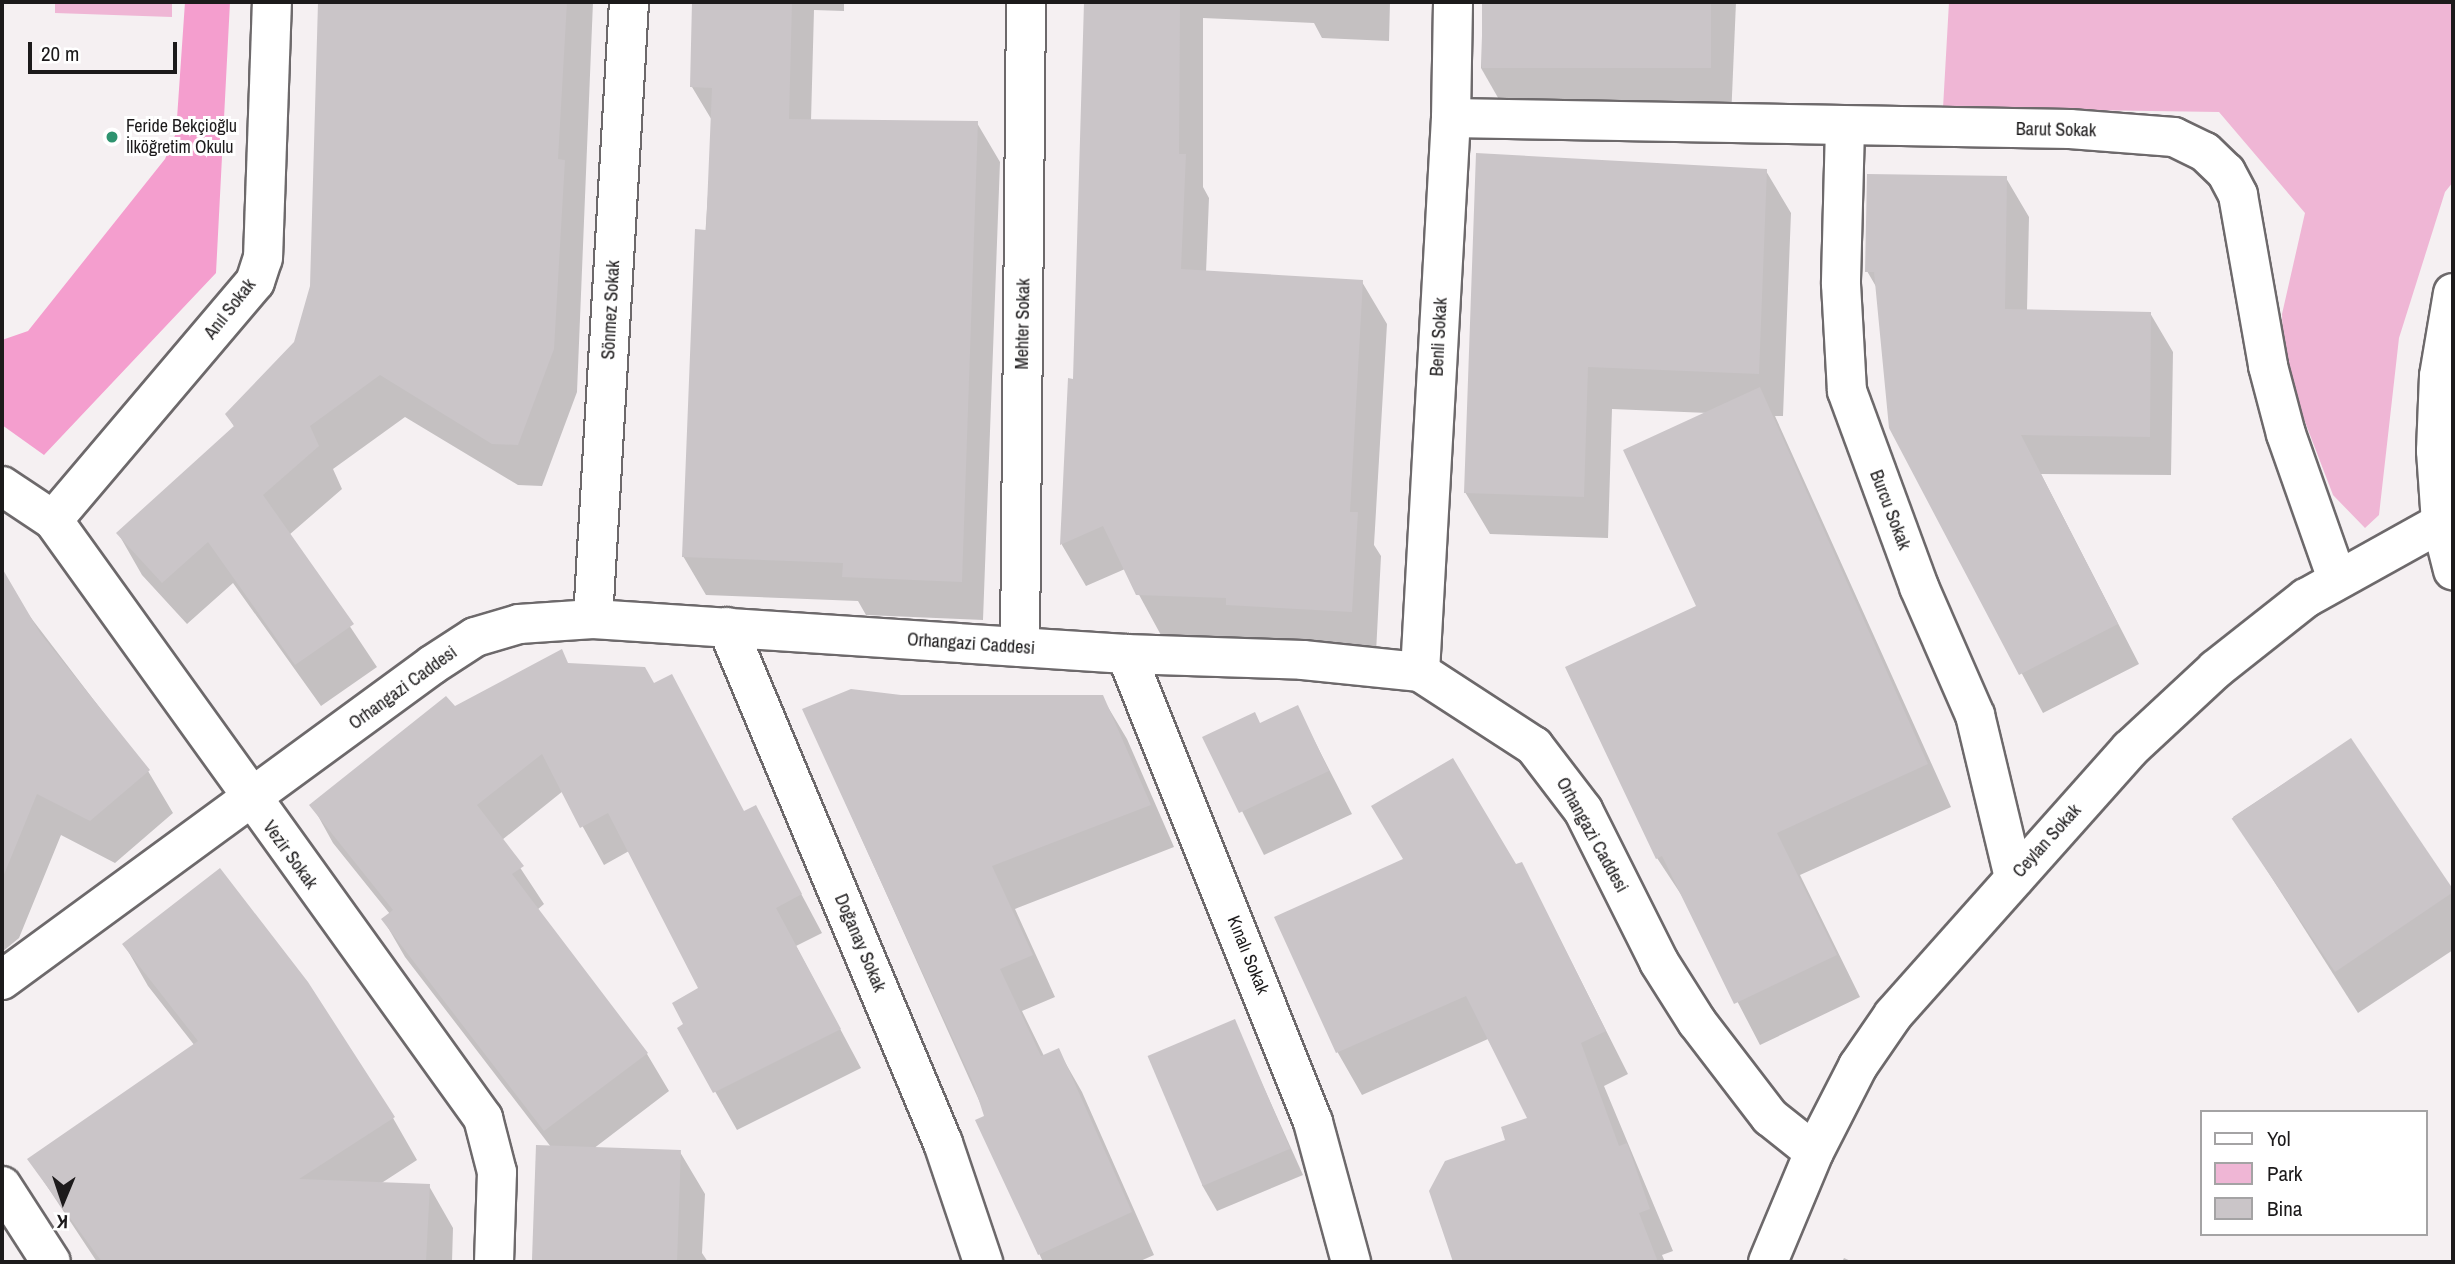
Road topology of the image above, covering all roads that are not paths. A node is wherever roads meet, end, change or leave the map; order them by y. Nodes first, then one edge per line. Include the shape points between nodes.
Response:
1 (272, 2) edge
2 (629, 2) edge
3 (1026, 2) edge
4 (1453, 2) edge
5 (1451, 118) junction
6 (1845, 127) junction
7 (2453, 293) edge
8 (2, 486) edge
9 (53, 520) junction
10 (2441, 523) junction
11 (2453, 570) edge
12 (2337, 579) junction
13 (593, 619) junction
14 (727, 627) junction
15 (1020, 647) junction
16 (1126, 654) junction
17 (1420, 672) junction
18 (250, 800) junction
19 (2014, 878) junction
20 (2, 980) edge
21 (1814, 1152) junction
22 (2, 1186) edge
23 (51, 1262) edge
24 (494, 1262) edge
25 (984, 1262) edge
26 (1351, 1262) edge
27 (1768, 1262) edge

1 - 9 street, Anıl Sokak via 263,258 255,282
2 - 13 street, Sönmez Sokak
3 - 15 street, Mehter Sokak
4 - 5 street, Benli Sokak
5 - 6 street, Barut Sokak
5 - 17 street, Benli Sokak
6 - 12 street, Barut Sokak via 2129,132 2174,137 2205,152 2226,172 2238,195 2268,366 2286,434
6 - 19 street, Burcu Sokak via 1841,284 1847,391 1919,587 1975,715
7 - 10 street via 2439,376 2436,451
8 - 9 street, Vezir Sokak
9 - 18 street, Vezir Sokak
10 - 11 street
10 - 12 street, Ceylan Sokak
12 - 19 street, Ceylan Sokak via 2216,669 2130,749
13 - 14 street, Orhangazi Caddesi
13 - 18 street, Orhangazi Caddesi via 519,624 475,637
14 - 15 street, Orhangazi Caddesi
14 - 25 street, Doğanay Sokak via 943,1143
15 - 16 street, Orhangazi Caddesi
16 - 17 street, Orhangazi Caddesi via 1303,660
16 - 26 street, Kınalı Sokak via 1313,1122
17 - 21 street, Orhangazi Caddesi via 1534,746 1554,766 1583,810 1659,962 1697,1022 1770,1117
18 - 20 street, Orhangazi Caddesi
18 - 24 street, Vezir Sokak via 489,1130 497,1172
19 - 21 street, Ceylan Sokak via 1893,1015 1858,1066
21 - 27 street, Ceylan Sokak
22 - 23 street

